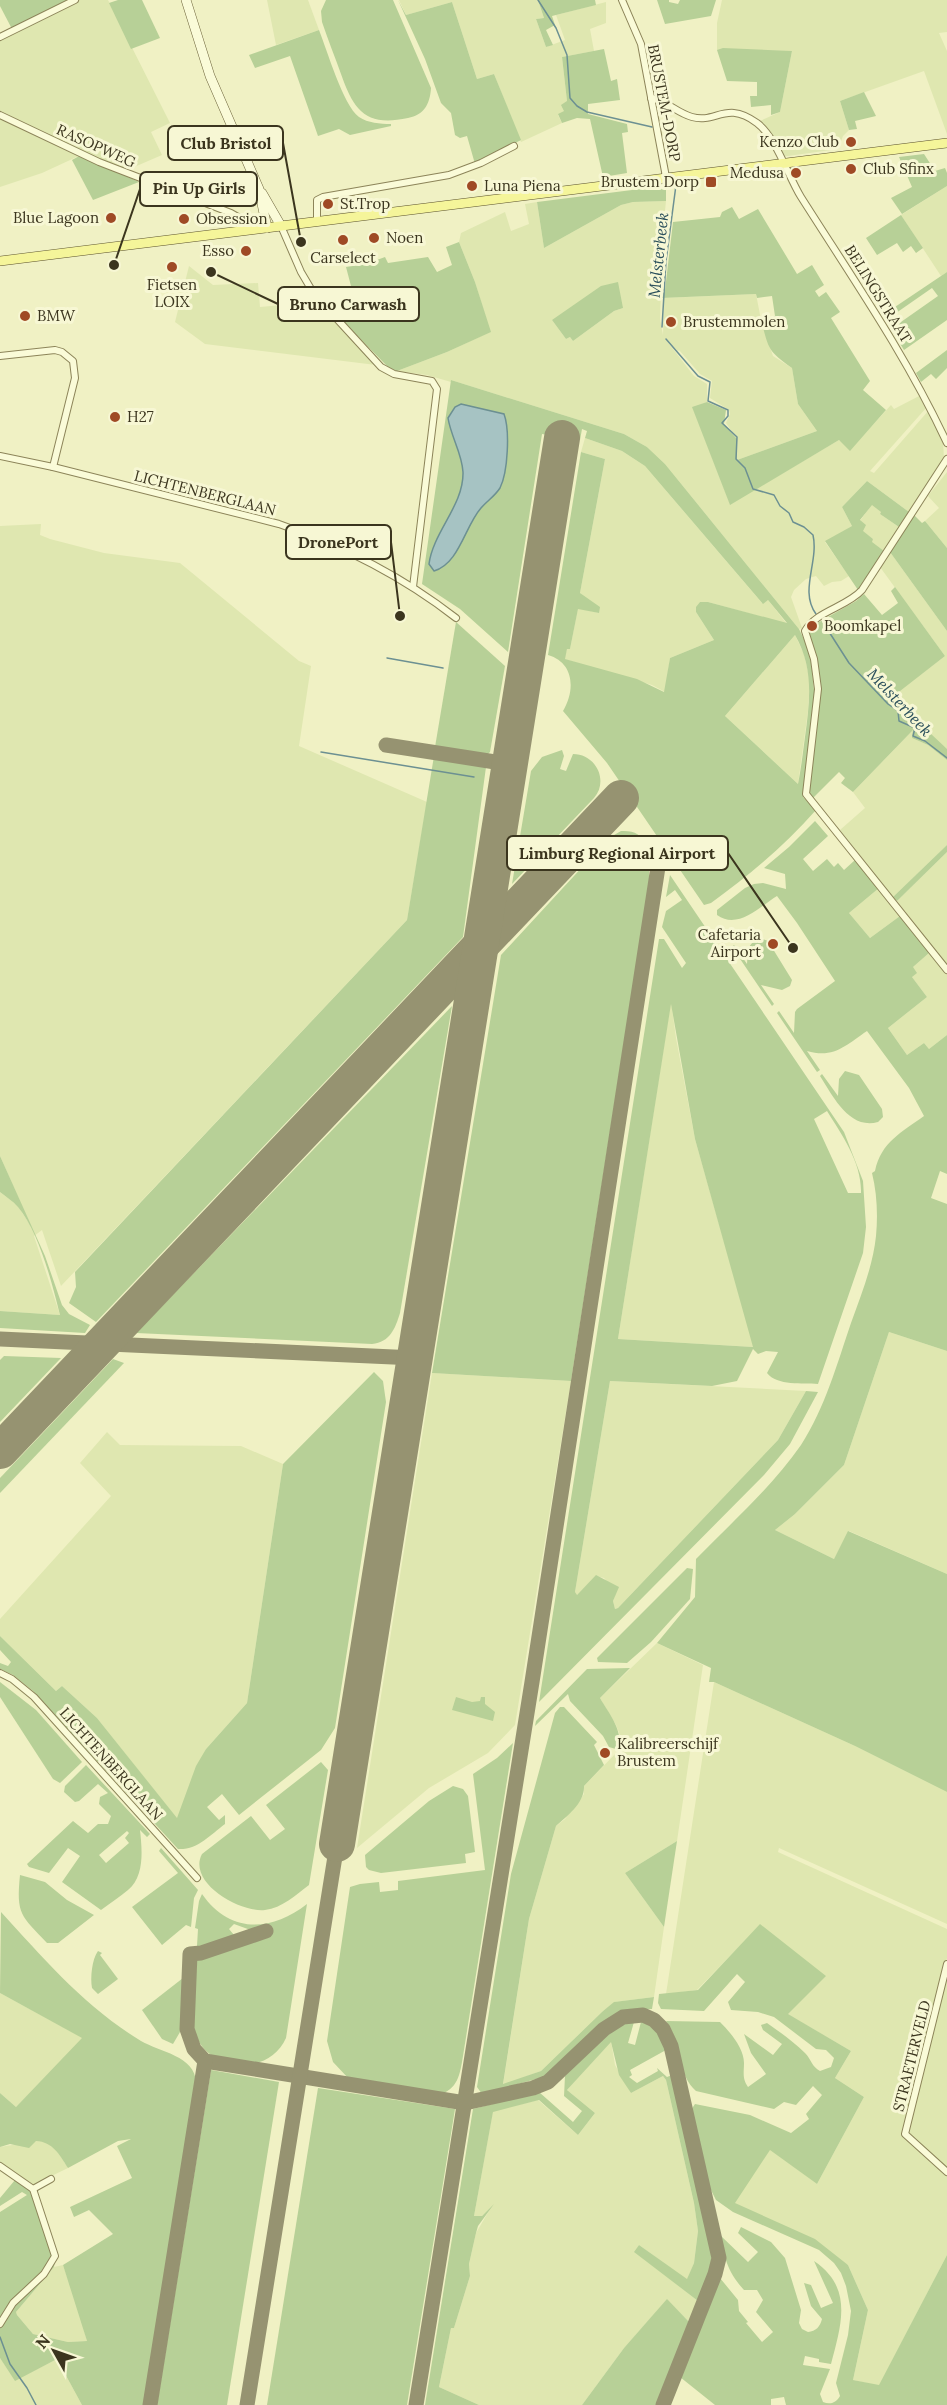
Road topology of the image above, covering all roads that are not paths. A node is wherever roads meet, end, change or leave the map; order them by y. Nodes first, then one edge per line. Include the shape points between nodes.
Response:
1 (75, 0) edge
2 (186, 0) edge
3 (622, 0) edge
4 (0, 37) edge
5 (651, 98) junction
6 (0, 115) edge
7 (947, 143) edge
8 (514, 146) dead end
9 (782, 163) junction
10 (666, 177) junction
11 (259, 189) junction
12 (317, 221) junction
13 (282, 226) junction
14 (267, 228) junction
15 (240, 231) junction
16 (0, 261) edge
17 (0, 356) edge
18 (947, 443) edge
19 (0, 456) edge
20 (947, 459) edge
21 (53, 467) junction
22 (413, 587) junction
23 (456, 618) dead end
24 (947, 970) edge
25 (0, 1673) edge
26 (197, 1878) dead end
27 (947, 1964) edge
28 (0, 2166) edge
29 (947, 2172) edge
30 (51, 2179) dead end
31 (33, 2190) junction
32 (0, 2324) edge

1 - 4 street
2 - 11 main road via 216,93
3 - 5 street, BRUSTEM-DORP via 641,44
5 - 9 street, BELINGSTRAAT via 692,117 729,112 743,115 765,132
5 - 10 street, BRUSTEM-DORP
6 - 15 street, RASOPWEG via 99,162 231,213 238,217
7 - 9 main road
8 - 12 street via 482,164 449,175 323,197 317,200
9 - 10 main road
9 - 18 street, BELINGSTRAAT via 898,348
10 - 12 main road
11 - 13 main road
11 - 14 main road
12 - 13 main road
13 - 14 main road
13 - 22 street via 309,287 338,323 387,372 432,381 437,389
14 - 15 main road
15 - 16 main road
17 - 21 street via 54,350 73,361 75,378
19 - 21 street, LICHTENBERGLAAN
20 - 24 street via 862,590 816,619 805,634 814,659 818,689 806,794
21 - 22 street, LICHTENBERGLAAN via 279,524 336,545
22 - 23 street, LICHTENBERGLAAN
25 - 26 street, LICHTENBERGLAAN via 34,1697
27 - 29 street, STRAETERVELD via 904,2134
28 - 31 street
30 - 31 street
31 - 32 street via 54,2260 16,2299

